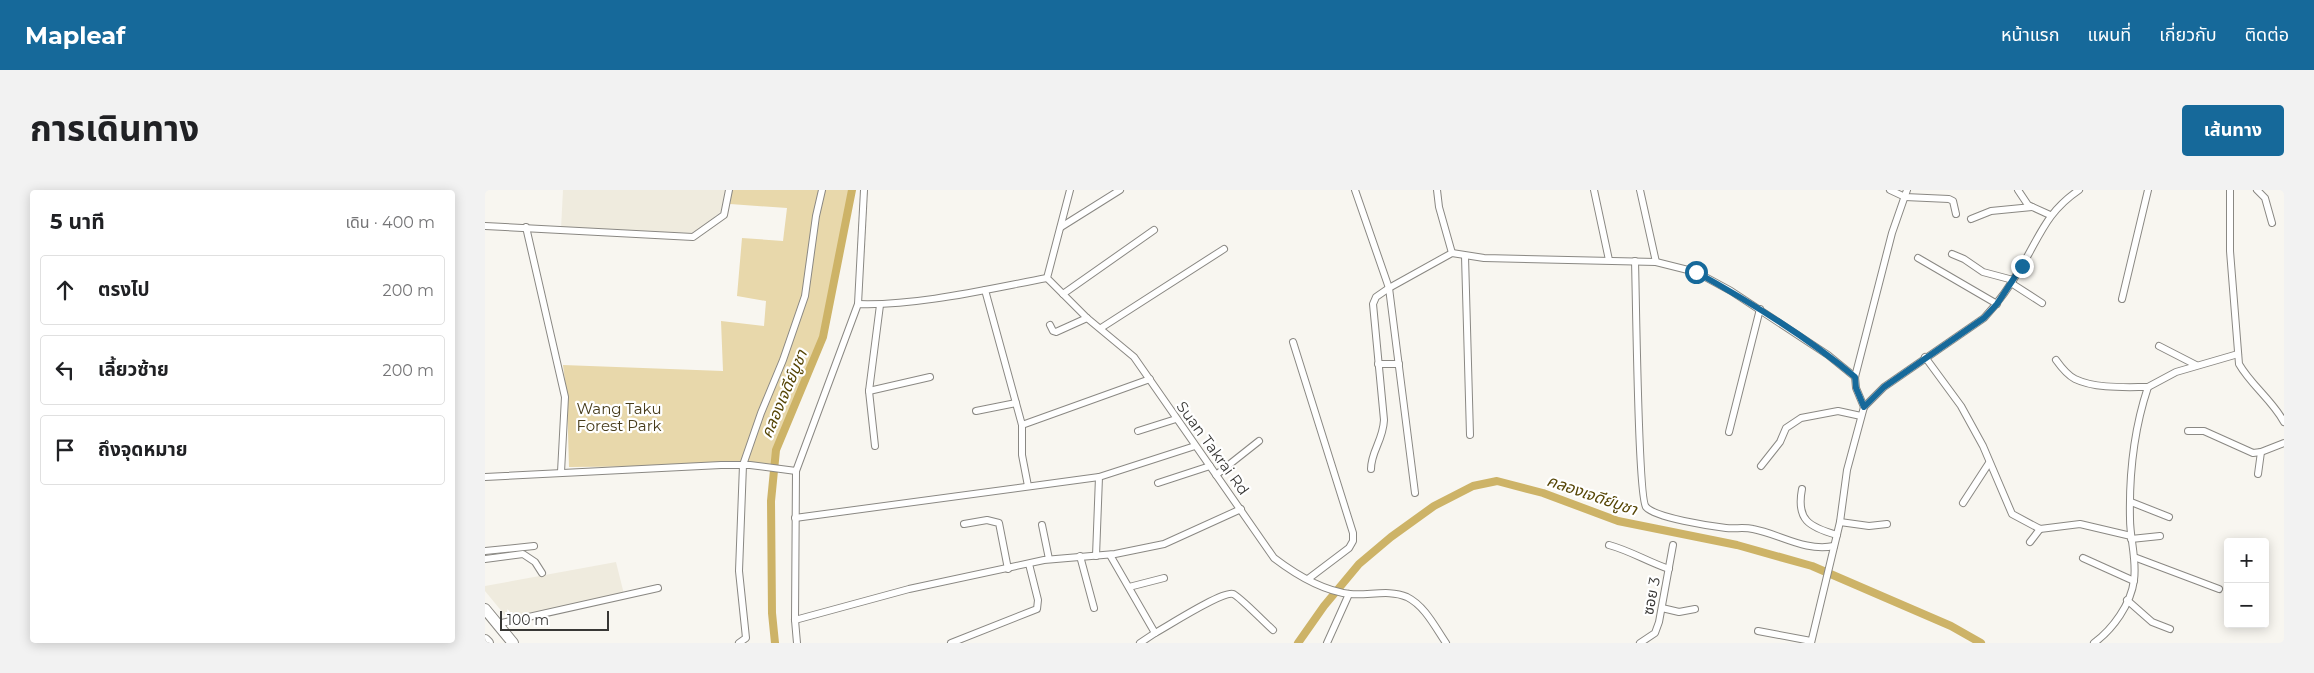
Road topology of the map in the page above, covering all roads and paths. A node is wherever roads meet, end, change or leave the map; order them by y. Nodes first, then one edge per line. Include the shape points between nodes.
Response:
1 (729, 190) edge
2 (823, 190) edge
3 (864, 190) edge
4 (1070, 190) edge
5 (1120, 190) edge
6 (1355, 190) edge
7 (1437, 190) edge
8 (1594, 190) edge
9 (1640, 190) edge
10 (1890, 190) edge
11 (2018, 190) edge
12 (2148, 190) edge
13 (2230, 190) edge
14 (2257, 190) edge
15 (2075, 191) edge
16 (1906, 193) edge
17 (2032, 207) junction
18 (1956, 214) dead end
19 (2050, 215) junction
20 (1971, 219) dead end
21 (2272, 223) dead end
22 (485, 226) edge
23 (526, 227) junction
24 (1061, 227) junction
25 (1154, 230) dead end
26 (1224, 249) dead end
27 (1452, 253) junction
28 (1952, 254) dead end
29 (1465, 256) junction
30 (1918, 258) dead end
31 (1609, 260) junction
32 (1635, 261) junction
33 (1656, 262) junction
34 (1047, 278) junction
35 (2012, 282) junction
36 (1389, 288) junction
37 (985, 290) junction
38 (1063, 294) junction
39 (2122, 299) dead end
40 (2042, 303) dead end
41 (858, 304) junction
42 (1997, 304) junction
43 (880, 305) junction
44 (1760, 309) junction
45 (1087, 318) junction
46 (1050, 326) dead end
47 (1101, 328) junction
48 (1293, 342) dead end
49 (2159, 346) dead end
50 (2238, 354) junction
51 (1925, 357) junction
52 (2056, 360) dead end
53 (1378, 364) junction
54 (1399, 364) junction
55 (2196, 365) junction
56 (930, 377) dead end
57 (1855, 377) junction
58 (1150, 379) junction
59 (2148, 387) junction
60 (869, 391) junction
61 (1016, 403) junction
62 (1864, 407) junction
63 (976, 410) dead end
64 (1861, 416) junction
65 (1176, 419) junction
66 (2284, 422) edge
67 (1022, 426) junction
68 (1138, 431) dead end
69 (1729, 432) dead end
70 (2188, 432) dead end
71 (1470, 435) dead end
72 (1259, 441) dead end
73 (2284, 443) edge
74 (875, 446) dead end
75 (1195, 446) junction
76 (2261, 452) junction
77 (1989, 463) junction
78 (747, 466) junction
79 (1210, 466) junction
80 (1761, 466) dead end
81 (1371, 470) dead end
82 (561, 472) junction
83 (796, 472) junction
84 (2258, 474) dead end
85 (1216, 475) junction
86 (485, 477) edge
87 (1099, 477) junction
88 (1159, 483) dead end
89 (1028, 486) junction
90 (1802, 489) dead end
91 (1415, 493) dead end
92 (2131, 502) junction
93 (1963, 503) dead end
94 (1241, 509) junction
95 (2169, 517) dead end
96 (795, 518) junction
97 (1840, 522) junction
98 (964, 524) dead end
99 (1887, 524) dead end
100 (1042, 526) dead end
101 (2039, 530) junction
102 (1837, 535) junction
103 (2160, 536) dead end
104 (2131, 538) junction
105 (2030, 542) dead end
106 (1609, 545) dead end
107 (1673, 545) dead end
108 (534, 546) dead end
109 (1834, 546) junction
110 (485, 552) edge
111 (1110, 554) junction
112 (1080, 556) junction
113 (1096, 556) junction
114 (2083, 558) dead end
115 (2134, 558) junction
116 (485, 559) edge
117 (1049, 559) junction
118 (1029, 564) junction
119 (1008, 569) junction
120 (1669, 569) junction
121 (542, 573) dead end
122 (1165, 578) dead end
123 (1308, 579) junction
124 (2134, 581) junction
125 (1129, 587) junction
126 (658, 588) dead end
127 (2219, 589) dead end
128 (1349, 594) junction
129 (2127, 600) junction
130 (1094, 608) dead end
131 (1662, 608) junction
132 (485, 609) edge
133 (1695, 609) dead end
134 (795, 620) junction
135 (497, 624) junction
136 (2170, 629) dead end
137 (1273, 630) dead end
138 (1758, 631) dead end
139 (1155, 633) junction
140 (485, 640) edge
141 (1811, 642) edge
142 (488, 643) edge
143 (513, 643) edge
144 (739, 643) edge
145 (797, 643) edge
146 (951, 643) edge
147 (1139, 643) edge
148 (1327, 643) edge
149 (1446, 643) edge
150 (1640, 643) edge
151 (2094, 643) edge

1 - 23 street via 724,215 693,237
2 - 78 street via 816,216 805,296 761,413
3 - 41 street
4 - 24 street
5 - 24 street
6 - 36 street
7 - 27 street
8 - 31 street
9 - 33 street
10 - 16 street
11 - 17 street
12 - 39 street
13 - 50 street via 2230,251
14 - 21 street via 2265,198
15 - 19 street
16 - 18 street via 1949,199 1955,204
16 - 57 street via 1892,233
17 - 19 street
17 - 20 street via 1991,211
19 - 35 street
22 - 23 street
23 - 82 street via 565,398
24 - 34 street
25 - 38 street
26 - 47 street
27 - 29 street
27 - 36 street
28 - 35 street via 1983,272
29 - 31 street
29 - 71 street
30 - 42 street
31 - 32 street
32 - 33 street
32 - 109 street via 1641,465 1646,507 1670,517 1727,528 1753,529 1812,547
33 - 44 street via 1696,272
34 - 37 street
34 - 38 street, Suan Takrai Rd
35 - 40 street
35 - 42 street
36 - 53 street via 1373,304
36 - 54 street
37 - 43 street
37 - 61 street
38 - 45 street, Suan Takrai Rd
41 - 43 street
41 - 83 street
42 - 51 street via 1984,318
43 - 60 street
44 - 57 street
44 - 69 street
45 - 46 street via 1056,332
45 - 47 street, Suan Takrai Rd
47 - 58 street, Suan Takrai Rd via 1134,357
48 - 123 street via 1353,533 1349,548
49 - 55 street
50 - 55 street
50 - 66 street via 2245,374 2275,406
51 - 62 street via 1884,387
51 - 77 street via 1961,406
52 - 59 street via 2067,374 2076,379
53 - 54 street
53 - 81 street via 1384,420 1383,435 1373,456
54 - 91 street
55 - 59 street
56 - 60 street
57 - 62 street
58 - 65 street, Suan Takrai Rd
58 - 67 street
59 - 92 street via 2135,441
60 - 74 street
61 - 63 street
61 - 67 street
62 - 64 street
64 - 80 street via 1838,410 1801,418 1786,428 1780,442
64 - 97 street via 1847,470
65 - 68 street
65 - 75 street, Suan Takrai Rd
67 - 89 street via 1022,455
70 - 76 street via 2204,431 2253,452
72 - 85 street
73 - 76 street
75 - 79 street, Suan Takrai Rd
75 - 87 street
76 - 84 street
77 - 93 street
77 - 101 street via 2011,514
78 - 82 street
78 - 83 street
78 - 144 street via 739,570 746,638
79 - 85 street, Suan Takrai Rd
79 - 88 street
82 - 86 street
83 - 96 street
85 - 94 street, Suan Takrai Rd
87 - 89 street
87 - 113 street
89 - 96 street
90 - 102 street via 1799,505 1804,517 1819,530
92 - 95 street
92 - 104 street
94 - 111 street via 1164,544
94 - 123 street, Suan Takrai Rd via 1274,558
96 - 134 street
97 - 99 street via 1869,526
97 - 102 street
98 - 119 street via 987,520 999,523
100 - 117 street
101 - 104 street via 2080,524
101 - 105 street
102 - 109 street
103 - 104 street
104 - 115 street
106 - 120 street
107 - 120 street, ซอย 3
108 - 110 street
109 - 141 street
111 - 113 street
111 - 125 street
112 - 113 street
112 - 117 street
112 - 130 street
114 - 124 street
115 - 124 street
115 - 127 street
116 - 121 street via 523,554 535,562
117 - 118 street
118 - 119 street
118 - 146 street via 1038,600 1037,609
119 - 134 street via 909,589
120 - 131 street, ซอย 3
122 - 125 street
123 - 128 street, Suan Takrai Rd
124 - 129 street
125 - 139 street
126 - 135 street
128 - 148 street
128 - 149 street, Suan Takrai Rd via 1406,597 1426,613
129 - 136 street via 2152,622
129 - 151 street via 2115,623
131 - 133 street via 1679,612
131 - 150 street, ซอย 3 via 1655,633
132 - 135 highway
134 - 145 street
135 - 143 highway
137 - 139 street via 1239,597 1227,594
138 - 141 street
139 - 147 street
140 - 142 highway

